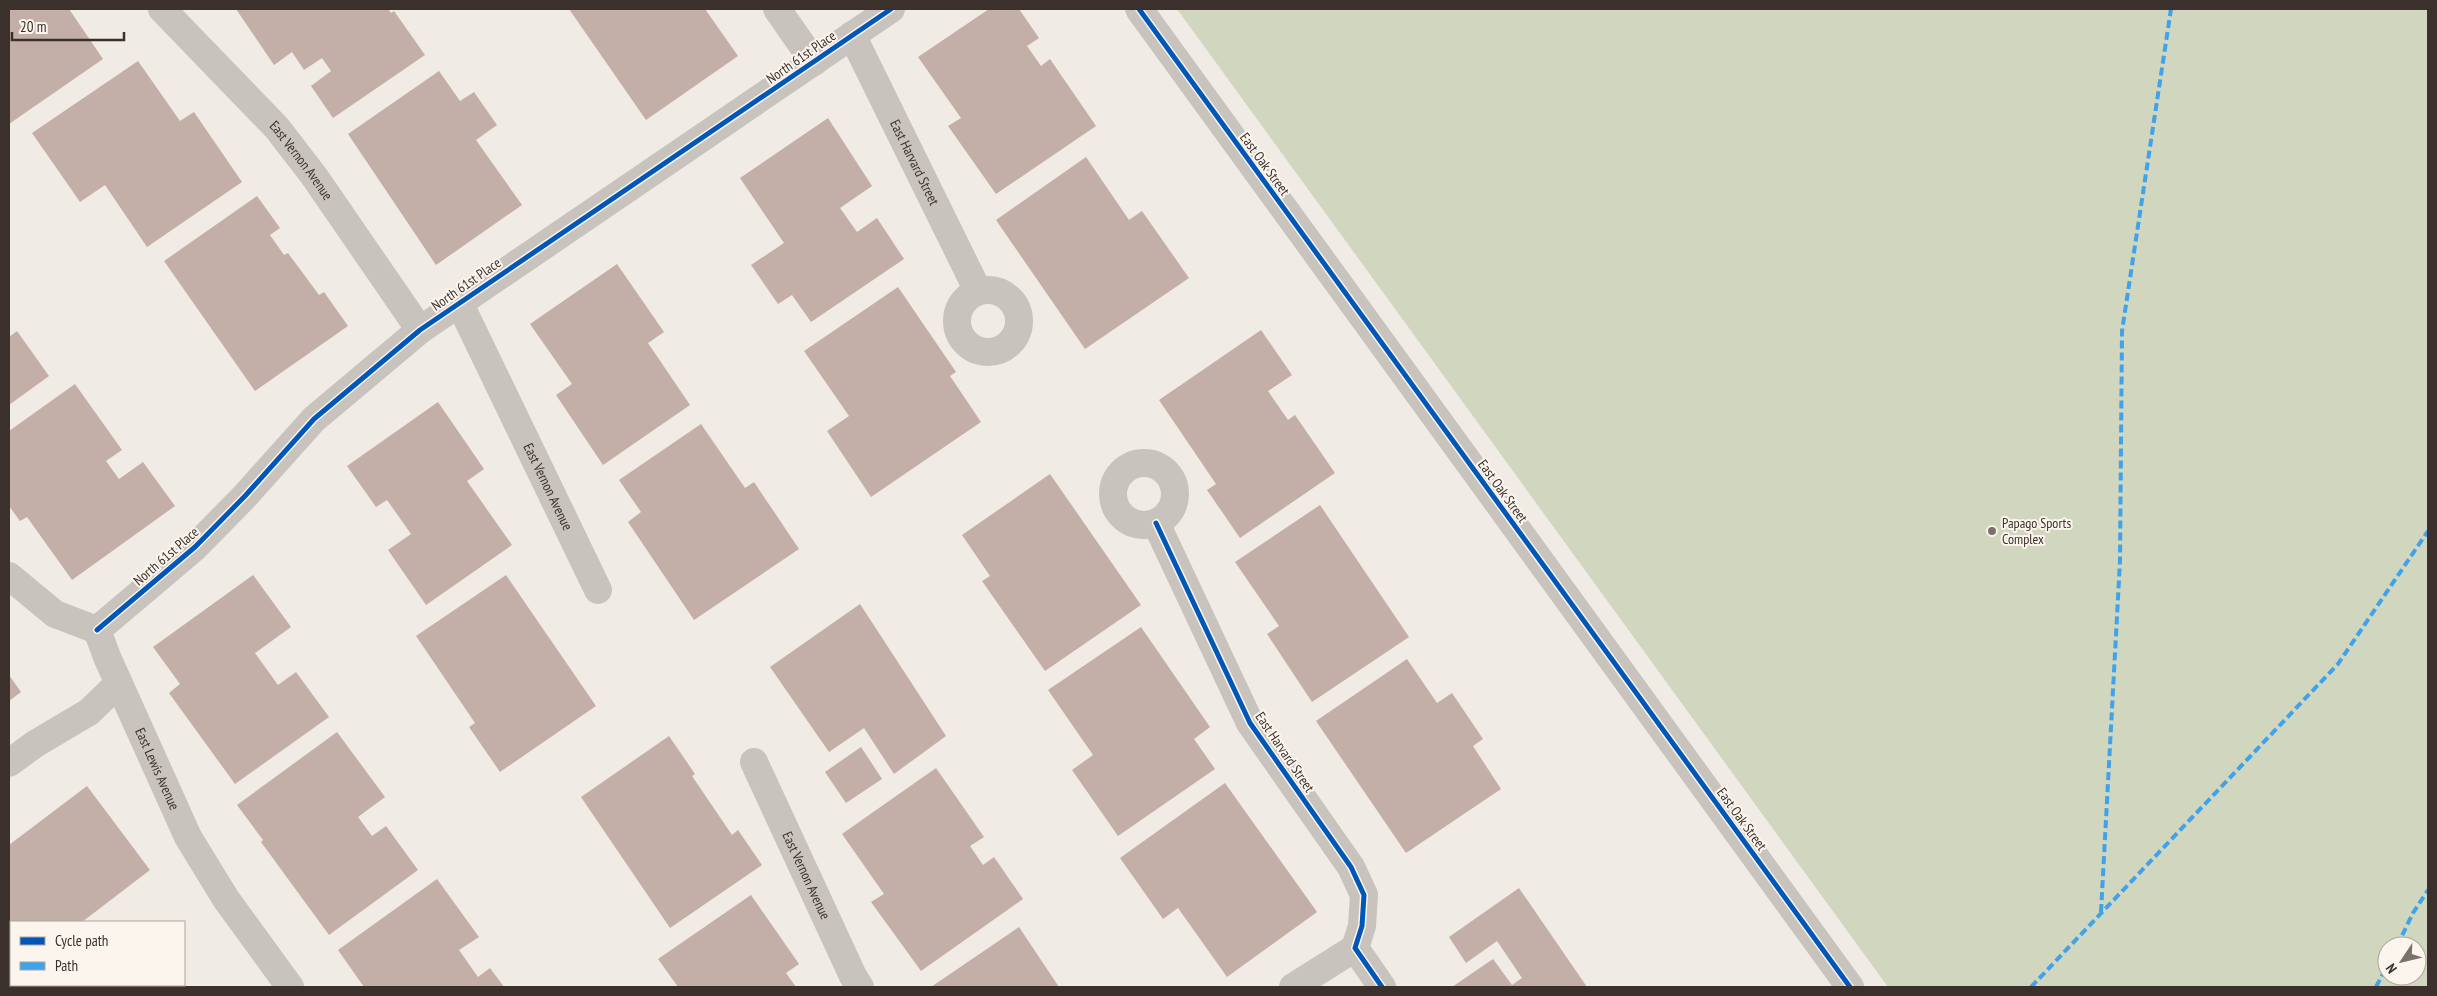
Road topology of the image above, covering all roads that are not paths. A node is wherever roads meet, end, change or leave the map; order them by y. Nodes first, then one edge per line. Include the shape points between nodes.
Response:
1 (162, 9) edge
2 (777, 9) edge
3 (891, 9) edge
4 (1139, 9) edge
5 (852, 35) junction
6 (814, 62) junction
7 (978, 291) dead end
8 (459, 302) junction
9 (420, 330) junction
10 (1156, 524) dead end
11 (9, 576) edge
12 (598, 590) dead end
13 (97, 630) junction
14 (118, 684) junction
15 (754, 762) dead end
16 (9, 763) edge
17 (1355, 948) junction
18 (290, 987) edge
19 (860, 987) edge
20 (1293, 987) edge
21 (1382, 987) edge
22 (1850, 987) edge

1 - 9 street, East Vernon Avenue via 277,128
2 - 6 street
3 - 5 street, North 61st Place
4 - 22 street, East Oak Street
5 - 6 street, North 61st Place
5 - 7 street, East Harvard Street
6 - 8 street, North 61st Place
8 - 9 street, North 61st Place
8 - 12 street, East Vernon Avenue
9 - 13 street, North 61st Place via 314,419 195,546
10 - 17 street, East Harvard Street via 1250,723 1351,867 1364,895 1362,926
11 - 13 street via 54,614
13 - 14 street, East Lewis Avenue
14 - 16 street via 89,712
14 - 18 street, East Lewis Avenue via 188,837 226,899
15 - 19 street, East Vernon Avenue
17 - 20 street
17 - 21 street

